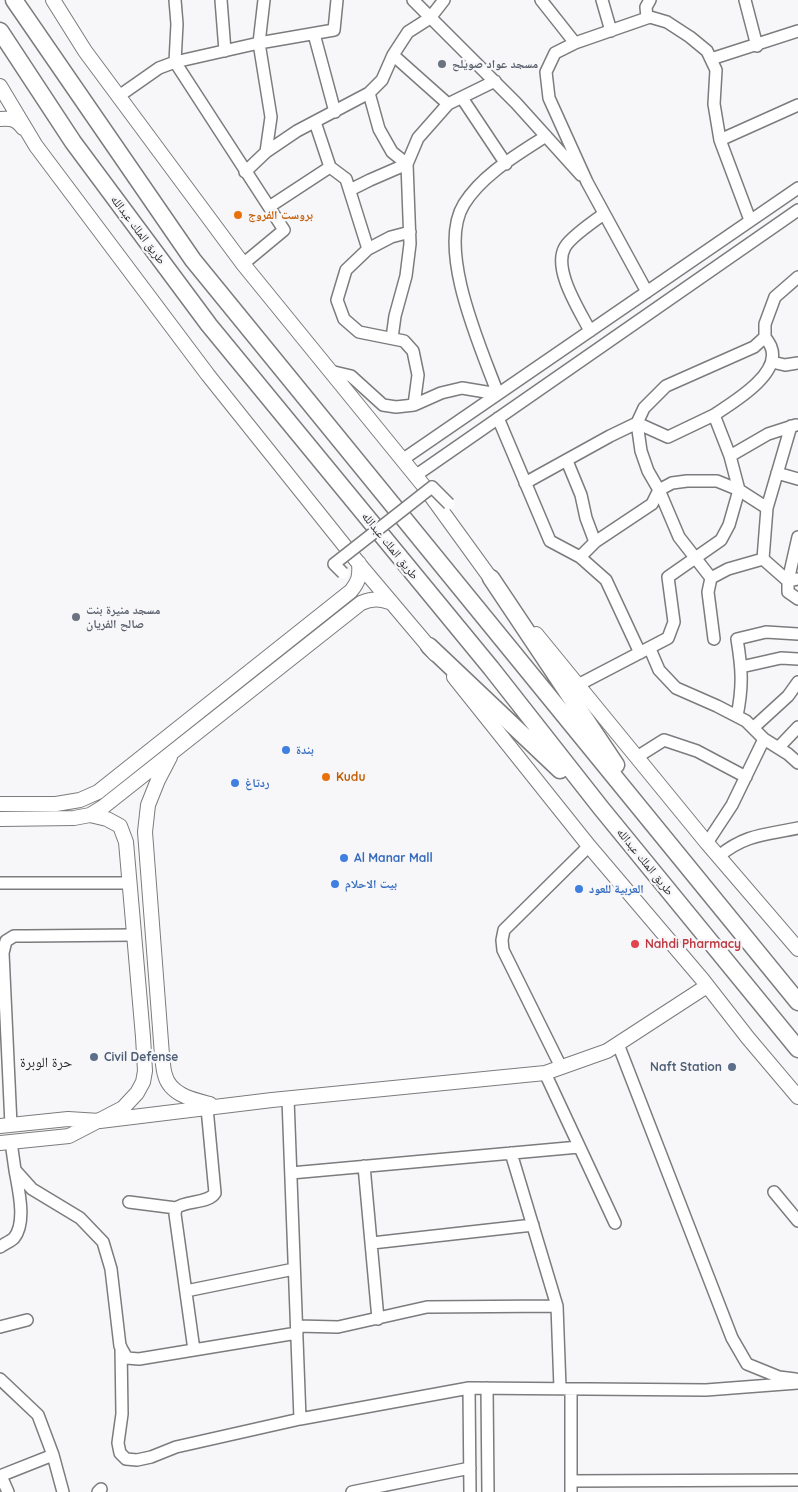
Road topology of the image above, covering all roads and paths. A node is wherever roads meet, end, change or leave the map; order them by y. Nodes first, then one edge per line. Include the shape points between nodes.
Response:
1 (14, 0) edge
2 (53, 0) edge
3 (175, 0) edge
4 (221, 0) edge
5 (264, 0) edge
6 (337, 0) edge
7 (413, 0) edge
8 (444, 0) edge
9 (541, 0) edge
10 (602, 0) edge
11 (650, 0) edge
12 (745, 0) edge
13 (430, 18) junction
14 (647, 18) junction
15 (0, 31) edge
16 (612, 31) junction
17 (798, 32) edge
18 (314, 34) junction
19 (259, 43) junction
20 (575, 43) junction
21 (757, 46) junction
22 (225, 50) junction
23 (393, 55) junction
24 (711, 59) junction
25 (175, 62) junction
26 (495, 81) junction
27 (0, 86) edge
28 (369, 93) junction
29 (119, 96) junction
30 (462, 98) junction
31 (448, 104) junction
32 (798, 105) edge
33 (335, 112) junction
34 (0, 119) edge
35 (315, 122) junction
36 (546, 136) junction
37 (720, 140) junction
38 (36, 146) junction
39 (266, 152) junction
40 (407, 164) junction
41 (506, 164) junction
42 (330, 167) junction
43 (245, 172) junction
44 (587, 182) junction
45 (798, 188) edge
46 (350, 190) junction
47 (269, 207) junction
48 (798, 210) edge
49 (604, 214) junction
50 (750, 220) junction
51 (410, 232) junction
52 (368, 249) junction
53 (243, 264) junction
54 (798, 276) edge
55 (647, 292) junction
56 (590, 331) junction
57 (764, 337) junction
58 (392, 338) junction
59 (772, 362) junction
60 (798, 363) edge
61 (330, 371) junction
62 (498, 394) junction
63 (414, 405) junction
64 (714, 415) junction
65 (498, 418) junction
66 (637, 423) junction
67 (795, 426) edge
68 (447, 429) junction
69 (457, 447) junction
70 (730, 456) junction
71 (402, 460) junction
72 (567, 461) junction
73 (777, 473) junction
74 (415, 476) junction
75 (798, 479) edge
76 (525, 483) junction
77 (659, 490) junction
78 (739, 490) junction
79 (449, 504) dead end
80 (767, 508) junction
81 (798, 537) edge
82 (595, 542) junction
83 (580, 557) junction
84 (694, 558) junction
85 (763, 559) junction
86 (359, 563) junction
87 (343, 573) dead end
88 (491, 578) junction
89 (710, 578) junction
90 (793, 580) edge
91 (798, 599) edge
92 (392, 603) junction
93 (798, 634) edge
94 (714, 639) dead end
95 (429, 646) junction
96 (645, 651) junction
97 (798, 658) edge
98 (742, 668) junction
99 (798, 682) edge
100 (578, 685) junction
101 (737, 716) junction
102 (798, 727) edge
103 (752, 728) junction
104 (764, 739) junction
105 (778, 747) junction
106 (172, 753) junction
107 (637, 757) junction
108 (798, 763) edge
109 (746, 777) junction
110 (0, 804) edge
111 (601, 808) junction
112 (90, 814) junction
113 (0, 819) edge
114 (798, 828) edge
115 (708, 843) junction
116 (589, 846) junction
117 (672, 848) junction
118 (719, 856) junction
119 (0, 883) edge
120 (130, 883) junction
121 (134, 935) junction
122 (798, 949) edge
123 (765, 960) junction
124 (707, 986) junction
125 (798, 994) edge
126 (798, 1002) edge
127 (772, 1018) junction
128 (618, 1044) junction
129 (798, 1049) edge
130 (798, 1061) edge
131 (561, 1067) junction
132 (544, 1073) junction
133 (5, 1082) edge
134 (798, 1097) edge
135 (288, 1099) junction
136 (221, 1106) junction
137 (207, 1108) junction
138 (100, 1121) junction
139 (6, 1126) edge
140 (5, 1143) edge
141 (579, 1147) junction
142 (511, 1153) junction
143 (364, 1166) junction
144 (15, 1170) junction
145 (291, 1173) junction
146 (774, 1192) dead end
147 (129, 1202) dead end
148 (176, 1208) junction
149 (798, 1221) edge
150 (615, 1223) dead end
151 (533, 1225) junction
152 (372, 1243) junction
153 (0, 1247) edge
154 (294, 1269) junction
155 (186, 1291) junction
156 (557, 1306) junction
157 (378, 1319) junction
158 (26, 1320) dead end
159 (0, 1327) edge
160 (297, 1330) junction
161 (121, 1348) junction
162 (194, 1350) junction
163 (0, 1379) edge
164 (798, 1379) edge
165 (798, 1384) edge
166 (470, 1388) junction
167 (487, 1388) junction
168 (565, 1388) junction
169 (300, 1419) junction
170 (53, 1455) junction
171 (470, 1468) junction
172 (1, 1476) edge
173 (798, 1480) edge
174 (571, 1486) edge
175 (774, 1486) edge
176 (8, 1492) edge
177 (63, 1492) edge
178 (352, 1492) edge
179 (470, 1492) edge
180 (488, 1492) edge

1 - 117 highway via 194,260
2 - 29 main road via 85,51
3 - 25 street
4 - 22 street
5 - 19 street
6 - 18 street via 334,30
7 - 13 street
8 - 13 street
9 - 20 street
10 - 16 street
11 - 14 street via 646,7
12 - 21 street
13 - 23 street via 408,32
13 - 26 street
14 - 16 street
14 - 24 street via 667,22 707,51
15 - 111 highway, طريق الملك عبدالله via 73,142 208,325 491,668
16 - 20 street
17 - 21 street
18 - 19 street
18 - 33 street
19 - 22 street
19 - 39 street via 271,117
20 - 44 street via 554,53 546,72 549,98
21 - 24 street
22 - 25 street
23 - 28 street via 382,80
23 - 31 street
24 - 37 street via 716,70 714,104
25 - 29 street via 159,68
25 - 43 street
26 - 30 street
26 - 36 street
27 - 38 main road
28 - 33 street
28 - 40 street via 379,129 392,152
29 - 53 main road
30 - 31 street
30 - 41 street
31 - 40 street via 418,138
32 - 37 street
33 - 35 street
34 - 38 main road via 17,121
35 - 39 street
35 - 42 street
36 - 41 street
36 - 44 street
37 - 50 street
38 - 86 main road via 208,375
39 - 43 street
40 - 46 street
40 - 51 street
41 - 62 street via 481,182 463,206 454,236 458,278
42 - 46 street via 346,179
42 - 47 street
43 - 47 street
44 - 49 street
45 - 50 street
46 - 52 street
47 - 53 street via 284,230
48 - 65 street
49 - 55 street
49 - 56 street via 565,247 562,259 563,276
50 - 55 street
51 - 52 street
51 - 58 street via 406,276
52 - 58 street via 346,270 337,300 344,319 359,332
53 - 61 main road
54 - 57 street via 775,297
55 - 56 street
56 - 62 street
57 - 59 street via 772,347
57 - 66 street via 754,347 666,386 644,408
58 - 63 street via 404,341 413,351 418,375
59 - 60 street
59 - 64 street via 750,391
61 - 63 street via 351,376 383,405
61 - 71 main road
62 - 63 street via 462,388
62 - 68 street
64 - 66 street via 668,437
64 - 70 street
65 - 69 street
65 - 76 street
66 - 72 street
66 - 77 street via 641,451
67 - 70 street via 768,434
67 - 73 street
68 - 69 street
68 - 71 street
69 - 74 street
70 - 78 street
71 - 74 main road
72 - 76 street
72 - 82 street
73 - 75 street
73 - 80 street
74 - 88 main road
76 - 83 street via 550,541
77 - 78 street via 672,483 687,481 717,481
77 - 82 street via 652,504
77 - 84 street via 679,537
78 - 80 street
78 - 84 street via 721,540
79 - 87 street, bridge via 432,487 334,564
80 - 85 street
81 - 90 street
82 - 83 street
83 - 96 street via 606,580
84 - 89 street
84 - 96 street via 668,577 674,622 668,638
85 - 89 street
85 - 90 street
86 - 92 main road
86 - 110 main road via 360,576 351,591 98,792 80,800 56,804
88 - 100 main road
88 - 117 highway
89 - 94 street via 708,592
90 - 91 street via 788,592
92 - 95 main road
92 - 106 main road via 370,599 361,603
93 - 98 street via 766,632 737,639
95 - 111 highway
95 - 116 main road
96 - 100 street
96 - 101 street via 676,688
97 - 98 street via 781,658
98 - 101 street
99 - 103 street via 788,696
100 - 107 main road
101 - 103 street
102 - 105 street
103 - 104 street
104 - 105 street
104 - 109 street
105 - 108 street
106 - 112 main road
106 - 136 main road via 148,805 145,832 165,1077 188,1099
107 - 109 street via 664,740 697,751
107 - 115 main road
109 - 115 street
111 - 127 highway, طريق الملك عبدالله
112 - 113 main road via 74,818
112 - 120 main road via 120,826 126,842
114 - 118 street via 743,840
115 - 118 main road
116 - 124 main road
116 - 131 street via 504,930 502,940 503,950
117 - 123 highway
118 - 122 main road
119 - 120 street
120 - 121 main road
121 - 133 street via 14,936 6,941 3,953
121 - 138 main road via 145,1071 143,1082 123,1108
123 - 125 highway
123 - 126 highway
124 - 128 main road
124 - 134 main road
127 - 129 highway, طريق الملك عبدالله
127 - 130 highway
128 - 131 main road via 607,1052
128 - 164 street via 732,1338 747,1364 780,1377
131 - 132 main road
132 - 135 main road
132 - 141 street
133 - 139 street
135 - 136 main road
135 - 145 street
136 - 137 main road
137 - 138 main road
137 - 148 street via 214,1192 212,1196
138 - 139 main road via 68,1119
138 - 140 main road via 69,1136
140 - 144 street
141 - 142 street
141 - 150 street
142 - 143 street
142 - 151 street
143 - 145 street
143 - 152 street
144 - 153 street via 21,1214 19,1226 14,1238
144 - 161 street via 32,1189 80,1218 103,1242 112,1269
145 - 154 street
146 - 149 street
147 - 148 street
148 - 155 street
151 - 152 street
151 - 156 street
152 - 157 street
154 - 155 street
154 - 160 street
155 - 162 street
156 - 157 street via 426,1307
156 - 168 street
157 - 160 street via 338,1327
158 - 159 street
160 - 162 street
160 - 169 street
161 - 162 street via 127,1358 139,1359
161 - 169 street via 122,1414 118,1443 120,1453 126,1459 151,1457 176,1447
163 - 170 street via 36,1412
165 - 168 street via 706,1390
166 - 167 street
166 - 169 street
166 - 171 street
167 - 168 street
167 - 180 street
168 - 174 street
170 - 172 street
170 - 177 street
171 - 178 street
171 - 179 street
172 - 176 street
173 - 175 street
174 - 175 street

